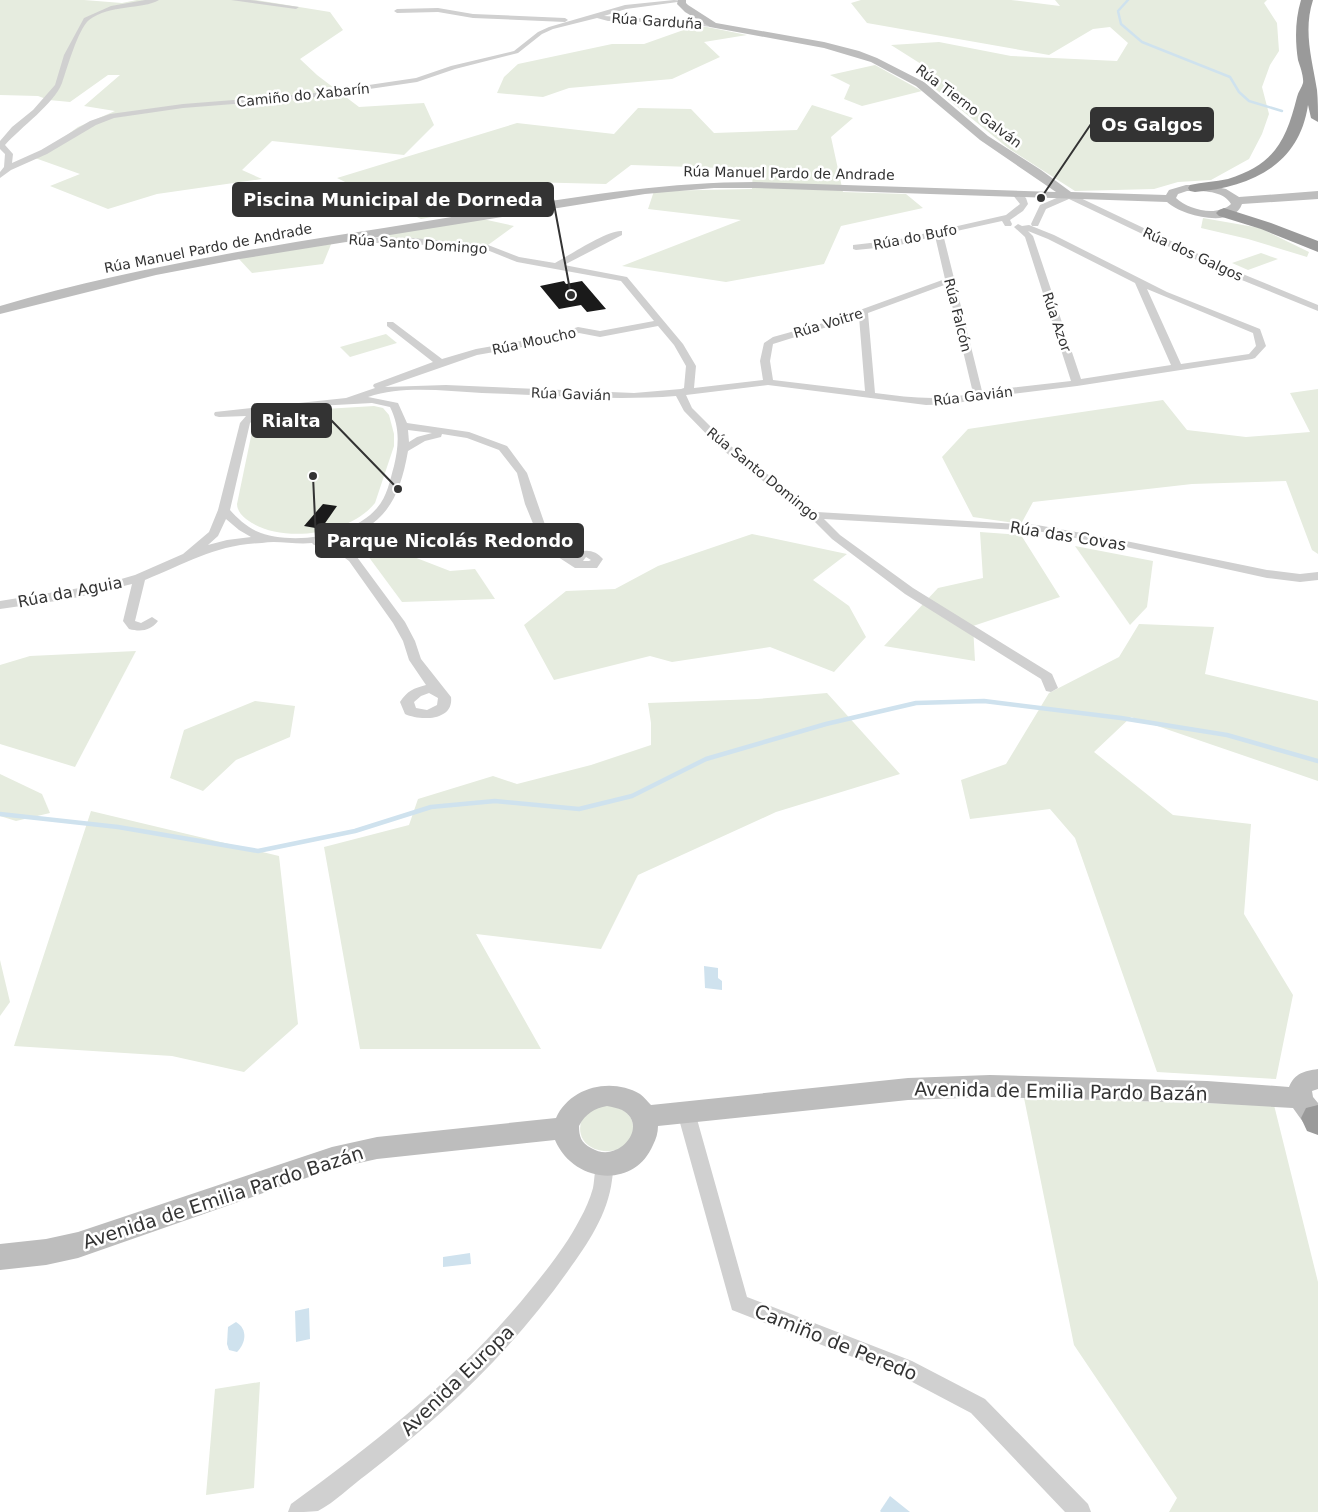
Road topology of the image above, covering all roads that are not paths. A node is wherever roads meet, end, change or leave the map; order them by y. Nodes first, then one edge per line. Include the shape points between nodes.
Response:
1 (156, 0) edge
2 (234, 0) edge
3 (682, 0) edge
4 (1307, 0) edge
5 (296, 7) dead end
6 (397, 11) dead end
7 (597, 16) junction
8 (572, 21) junction
9 (713, 25) junction
10 (1302, 29) junction
11 (1318, 61) edge
12 (1308, 85) junction
13 (1318, 118) edge
14 (0, 142) edge
15 (8, 168) junction
16 (0, 176) edge
17 (1195, 188) junction
18 (1016, 194) junction
19 (1070, 196) junction
20 (1314, 196) edge
21 (1170, 199) junction
22 (1236, 201) junction
23 (1224, 213) junction
24 (1008, 216) junction
25 (974, 225) junction
26 (1026, 225) junction
27 (619, 233) dead end
28 (940, 234) junction
29 (339, 238) junction
30 (1048, 239) junction
31 (856, 247) dead end
32 (1318, 247) edge
33 (1036, 261) junction
34 (555, 267) junction
35 (950, 280) junction
36 (1139, 282) junction
37 (924, 291) junction
38 (954, 295) junction
39 (1318, 308) edge
40 (0, 310) edge
41 (863, 313) junction
42 (659, 323) junction
43 (390, 324) dead end
44 (440, 363) junction
45 (1177, 367) junction
46 (411, 373) junction
47 (768, 382) junction
48 (1077, 383) junction
49 (402, 388) junction
50 (680, 394) junction
51 (870, 394) junction
52 (978, 395) junction
53 (350, 400) junction
54 (338, 402) junction
55 (394, 405) junction
56 (257, 412) junction
57 (219, 414) dead end
58 (404, 426) junction
59 (448, 432) junction
60 (404, 449) junction
61 (224, 510) junction
62 (814, 515) junction
63 (360, 527) junction
64 (214, 534) junction
65 (290, 540) junction
66 (228, 542) junction
67 (554, 547) junction
68 (189, 554) junction
69 (354, 560) junction
70 (1318, 576) edge
71 (140, 577) junction
72 (0, 605) edge
73 (152, 621) dead end
74 (415, 660) junction
75 (1051, 688) dead end
76 (438, 692) junction
77 (407, 702) junction
78 (1318, 1079) edge
79 (686, 1112) junction
80 (1313, 1114) edge
81 (644, 1117) junction
82 (566, 1128) junction
83 (605, 1164) junction
84 (0, 1257) edge
85 (300, 1512) edge
86 (1080, 1512) edge

1 - 14 street via 113,7 86,19 67,54 58,85 36,112
2 - 5 street
3 - 7 street, Rúa Garduña via 625,7
3 - 9 street, Rúa Tierno Galván via 686,11
4 - 10 highway
6 - 8 street via 438,10 473,16
7 - 8 street, Camiño do Xabarín
7 - 9 street, Rúa Garduña
8 - 15 street, Camiño do Xabarín via 540,33 516,52 453,67 417,80 308,96 183,106 112,116
9 - 19 street, Rúa Tierno Galván via 824,45 874,60 920,84 984,138
10 - 11 highway
10 - 12 highway
12 - 13 highway
12 - 17 highway via 1290,141 1267,166 1228,185
14 - 15 street via 9,154
15 - 16 street
17 - 21 street via 1178,190
17 - 22 street via 1220,192
18 - 19 street, Rúa Manuel Pardo de Andrade
18 - 24 street via 1024,204
18 - 29 street, Rúa Manuel Pardo de Andrade via 755,185 674,187
19 - 21 street, Rúa Manuel Pardo de Andrade
19 - 26 street via 1043,207
19 - 39 street, Rúa dos Galgos via 1217,267
20 - 22 street
21 - 23 street via 1187,210
22 - 23 street via 1235,208
23 - 32 highway
24 - 25 street, Rúa do Bufo
24 - 26 street via 1023,215
24 - 26 street, Rúa Azor via 1005,222
25 - 26 street, Rúa do Bufo
25 - 28 street, Rúa do Bufo
26 - 30 street, Rúa Gavián
26 - 33 street, Rúa Azor
27 - 34 street
28 - 31 street, Rúa do Bufo
28 - 35 street, Rúa Falcón
29 - 34 street, Rúa Santo Domingo via 488,248 517,259
29 - 40 street, Rúa Manuel Pardo de Andrade via 156,271
30 - 33 street via 1049,242 1037,250
30 - 36 street, Rúa Gavián
33 - 48 street, Rúa Azor
34 - 42 street, Rúa Santo Domingo via 624,279
35 - 37 street, Rúa Voitre
35 - 38 street, Rúa Falcón
36 - 45 street
36 - 45 street, Rúa Gavián via 1257,331 1261,346 1252,356
37 - 38 street, Rúa Voitre
37 - 41 street, Rúa Voitre
38 - 52 street, Rúa Falcón
41 - 47 street, Rúa Voitre via 769,343 765,361
41 - 51 street
42 - 44 street, Rúa Moucho via 600,334 578,330
42 - 50 street, Rúa Santo Domingo via 678,344 691,366 689,389
43 - 44 street
44 - 46 street, Rúa Moucho
45 - 48 street, Rúa Gavián
46 - 49 street
46 - 54 street, Rúa Moucho
47 - 50 street, Rúa Gavián
47 - 51 street, Rúa Gavián
48 - 52 street, Rúa Gavián
49 - 50 street, Rúa Gavián via 634,396
49 - 53 street via 376,391
49 - 55 street
50 - 62 street, Rúa Santo Domingo via 688,409 724,446
51 - 52 street, Rúa Gavián via 926,402 955,401
53 - 54 street
53 - 55 street
54 - 56 street
55 - 58 street, Rúa da Aguia
56 - 57 street
56 - 61 street, Rúa da Aguia via 245,422
58 - 59 street
58 - 60 street, Rúa da Aguia
59 - 60 street via 421,439
59 - 67 street via 504,448 522,473 541,534
60 - 63 street, Rúa da Aguia via 389,499 377,516
61 - 64 street, Rúa da Aguia
61 - 65 street, Rúa da Aguia via 257,535
62 - 70 street, Rúa das Covas via 1037,528 1267,574 1300,578
62 - 75 street, Rúa Santo Domingo via 836,537 909,592 1047,677
63 - 65 street, Rúa da Aguia via 322,539
63 - 69 street via 349,544
64 - 66 street via 228,532 232,536
64 - 68 street, Rúa da Aguia
65 - 66 street, Rúa da Aguia
65 - 69 street via 337,546
66 - 68 street, Rúa da Aguia
67 - 67 street via 580,565 595,564 596,558 588,554
68 - 71 street, Rúa da Aguia
69 - 74 street via 399,622
71 - 72 street, Rúa da Aguia via 74,594
71 - 73 street, Rúa da Aguia via 129,621 133,626 144,627
74 - 76 street
74 - 77 street via 415,681
76 - 77 street via 422,690 410,696
76 - 77 street via 444,696 444,705 430,714 415,713
78 - 80 street via 1302,1085
79 - 80 street, Avenida de Emilia Pardo Bazán via 908,1089 990,1086 1207,1092
79 - 81 street, Avenida de Emilia Pardo Bazán
79 - 86 street, Camiño de Peredo via 739,1303 905,1368 978,1406
81 - 82 street via 639,1108 619,1096 595,1096 575,1108
81 - 83 street via 647,1128 639,1149 630,1158
82 - 83 street via 572,1149 581,1157
82 - 84 street, Avenida de Emilia Pardo Bazán via 377,1148 332,1158 78,1245
83 - 85 street, Avenida Europa via 601,1193 572,1249 535,1301 492,1351 443,1399 376,1456

